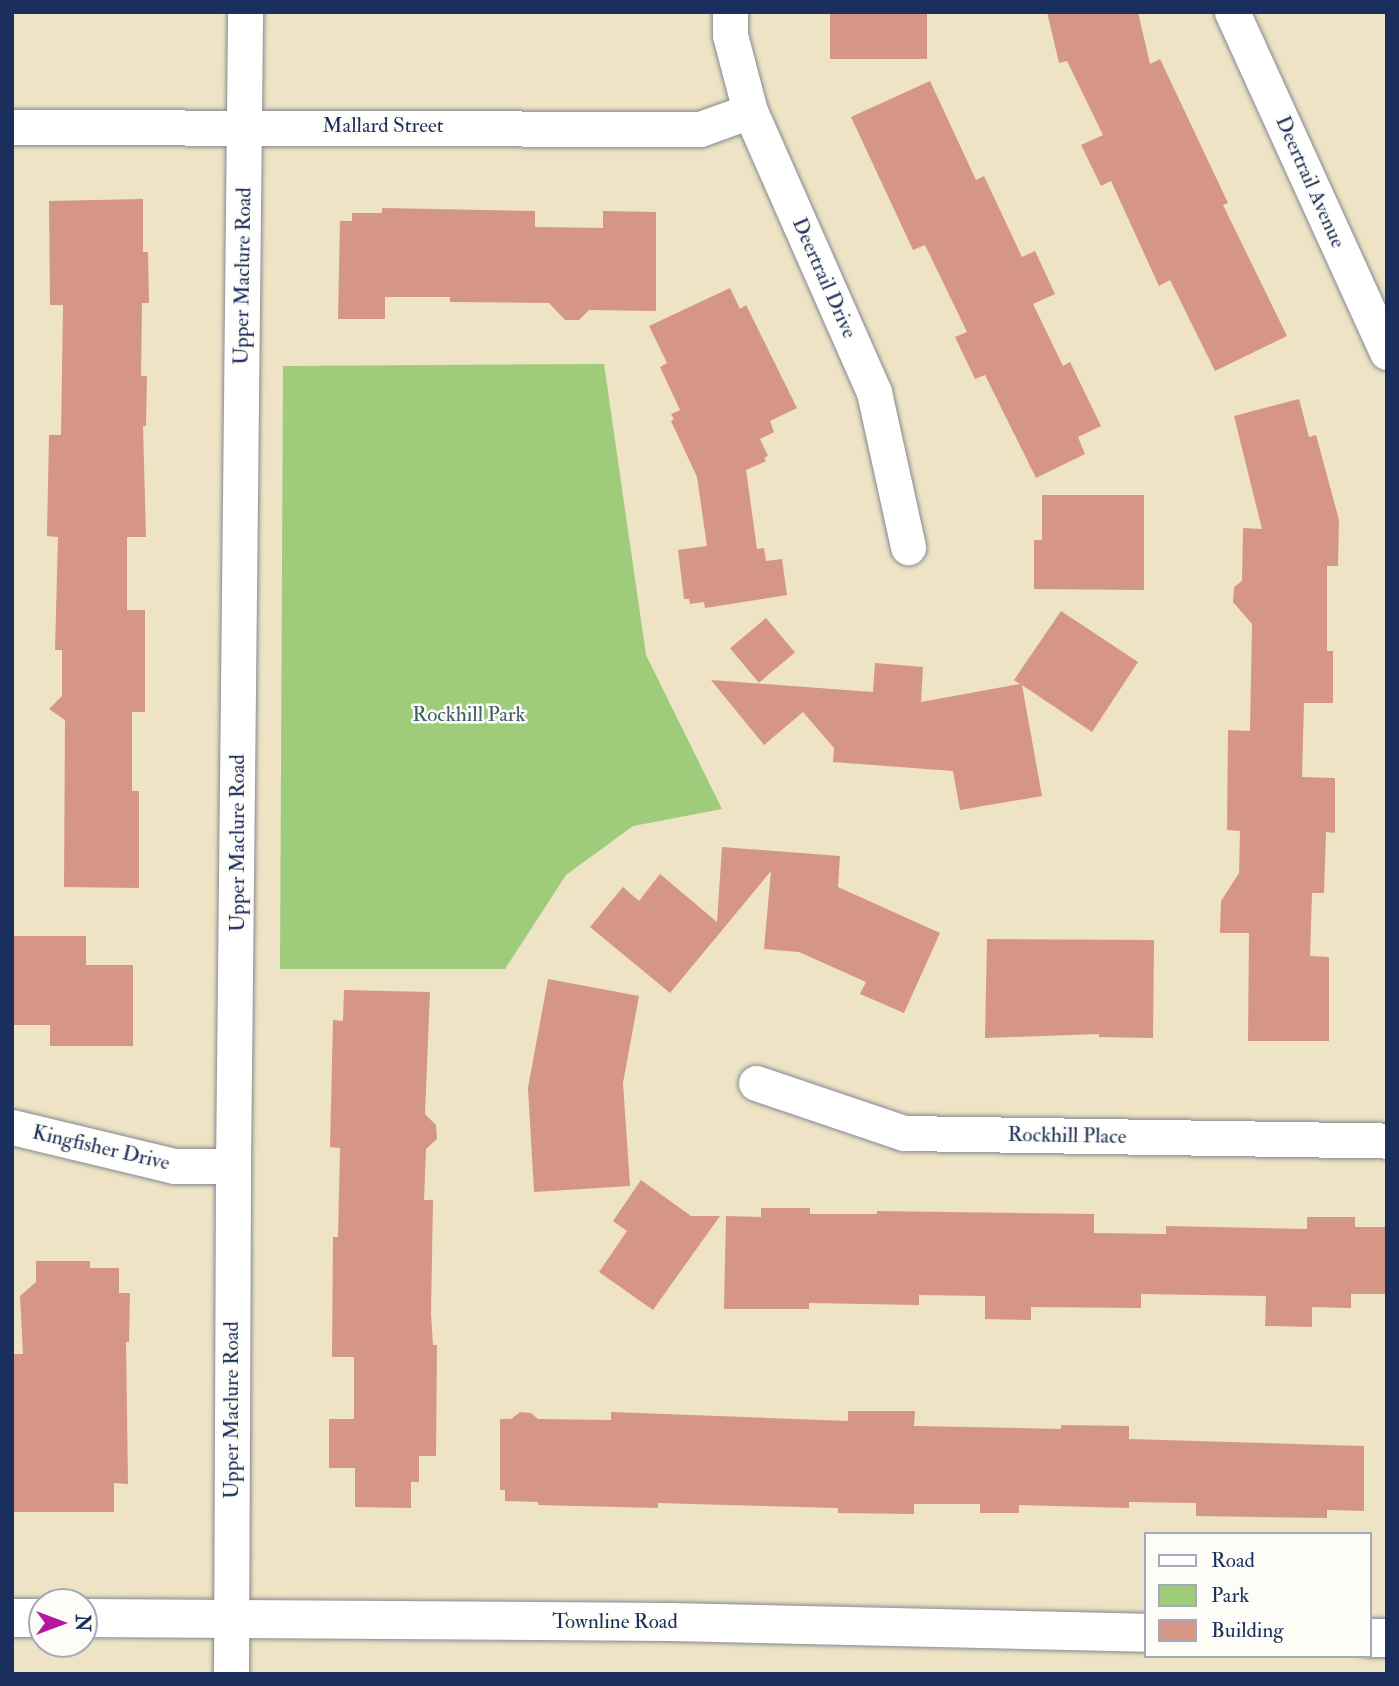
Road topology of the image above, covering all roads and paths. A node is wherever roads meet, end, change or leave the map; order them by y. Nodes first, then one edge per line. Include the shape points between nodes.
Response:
1 (245, 12) edge
2 (730, 12) edge
3 (1233, 12) edge
4 (750, 111) junction
5 (244, 125) junction
6 (12, 127) edge
7 (1387, 352) edge
8 (908, 547) dead end
9 (756, 1083) dead end
10 (12, 1126) edge
11 (1387, 1141) edge
12 (233, 1166) junction
13 (98, 1618) edge
14 (231, 1619) junction
15 (1144, 1633) edge
16 (231, 1674) edge

1 - 5 street, Upper Maclure Road
2 - 4 street, Deertrail Drive via 730,35
3 - 7 street, Deertrail Avenue
4 - 5 street, Mallard Street via 700,129
4 - 8 street, Deertrail Drive via 874,392
5 - 6 street, Mallard Street
5 - 12 street, Upper Maclure Road
9 - 11 street, Rockhill Place via 904,1133
10 - 12 street, Kingfisher Drive via 174,1166
12 - 14 street, Upper Maclure Road
13 - 14 street, Townline Road
14 - 15 street, Townline Road via 671,1622
14 - 16 street, Upper Maclure Road

